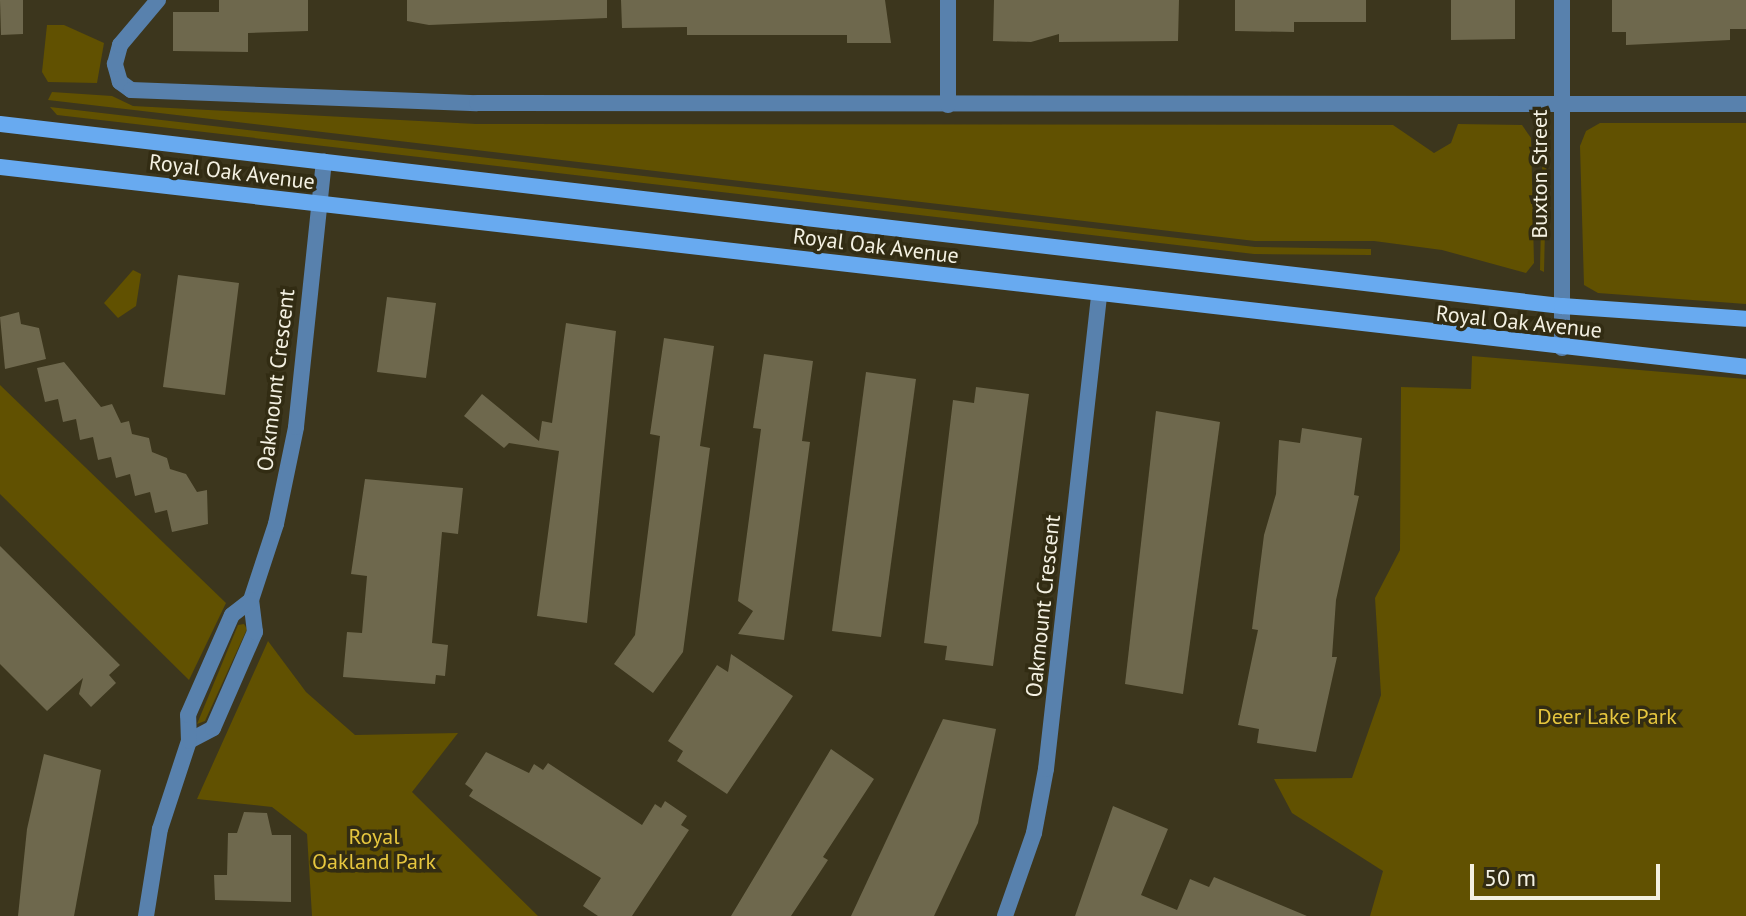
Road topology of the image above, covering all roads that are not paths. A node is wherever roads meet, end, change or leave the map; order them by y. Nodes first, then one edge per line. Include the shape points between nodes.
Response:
1 (158, 0) edge
2 (948, 0) edge
3 (1562, 0) edge
4 (1746, 104) edge
5 (948, 105) junction
6 (1562, 106) junction
7 (0, 124) edge
8 (324, 161) junction
9 (0, 167) edge
10 (320, 204) junction
11 (1099, 295) junction
12 (1562, 306) junction
13 (1746, 319) edge
14 (1562, 348) junction
15 (1746, 367) edge
16 (251, 600) junction
17 (189, 741) junction
18 (146, 916) edge
19 (1005, 916) edge

1 - 5 street via 120,45 115,64 131,90 477,103
2 - 5 street
3 - 6 street, Buxton Street
4 - 6 street
5 - 6 street
6 - 12 street, Buxton Street
7 - 8 main road, Royal Oak Avenue
8 - 10 street, Oakmount Crescent
8 - 12 main road, Royal Oak Avenue
9 - 10 main road, Royal Oak Avenue
10 - 11 main road, Royal Oak Avenue
10 - 16 street, Oakmount Crescent via 296,427 276,524
11 - 14 main road, Royal Oak Avenue
11 - 19 street, Oakmount Crescent via 1046,769 1034,833
12 - 13 main road, Royal Oak Avenue
12 - 14 street, Buxton Street
14 - 15 main road, Royal Oak Avenue
16 - 17 street, Oakmount Crescent via 232,615 188,715
16 - 17 street, Oakmount Crescent via 255,632 244,660 213,728
17 - 18 street, Oakmount Crescent via 160,829

